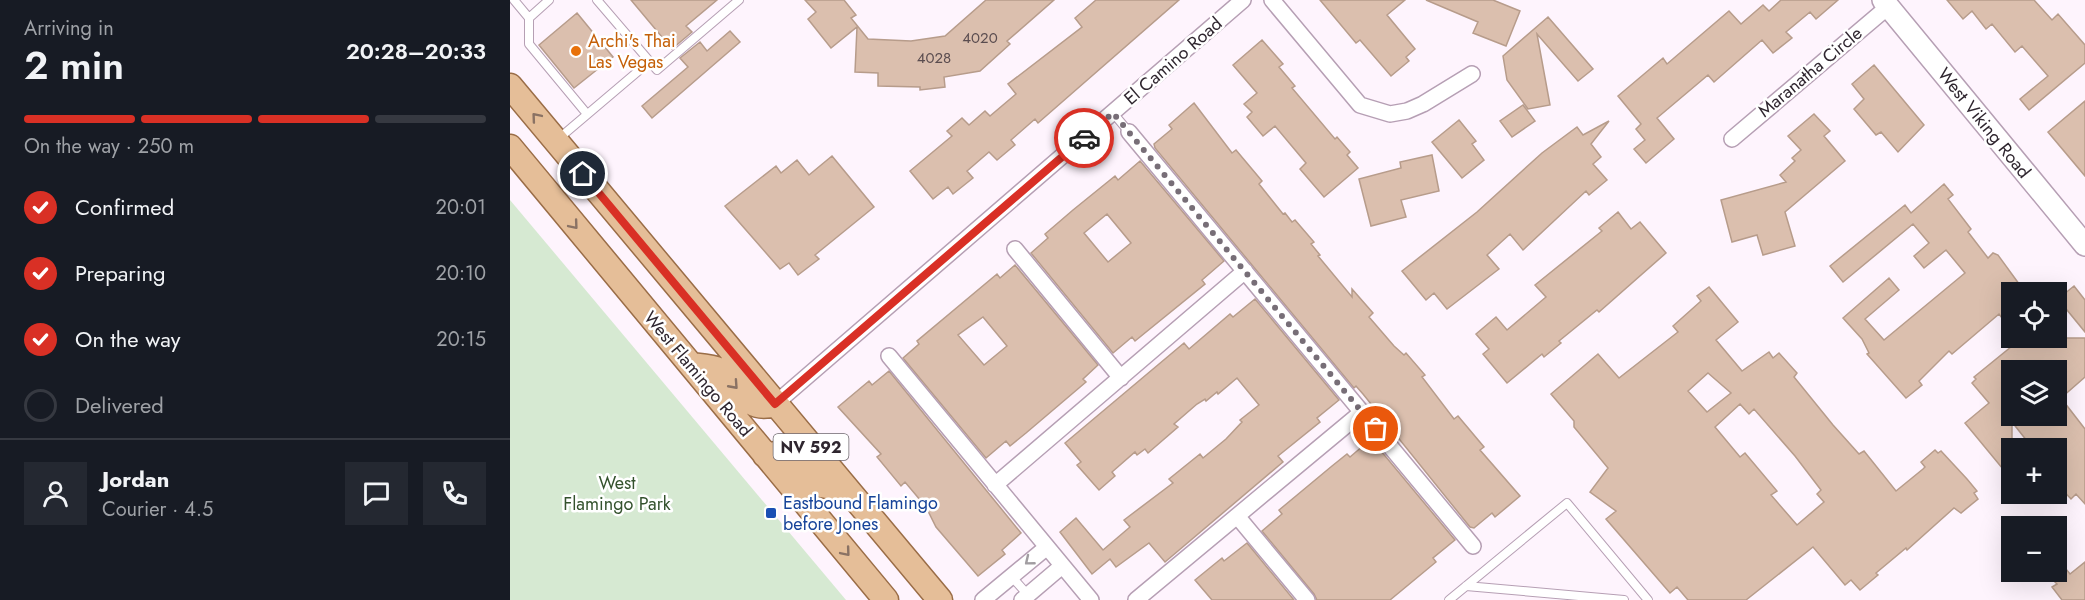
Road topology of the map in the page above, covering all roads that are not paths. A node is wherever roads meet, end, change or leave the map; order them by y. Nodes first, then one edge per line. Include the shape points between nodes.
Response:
1 (514, 0) edge
2 (549, 0) edge
3 (597, 0) edge
4 (739, 0) edge
5 (1244, 0) edge
6 (1272, 0) edge
7 (1886, 3) edge
8 (529, 18) junction
9 (649, 62) junction
10 (1472, 74) dead end
11 (510, 86) edge
12 (1113, 113) junction
13 (587, 114) junction
14 (1129, 132) joint
15 (1732, 139) dead end
16 (556, 141) junction
17 (510, 147) edge
18 (2085, 245) edge
19 (1015, 249) dead end
20 (1245, 272) junction
21 (889, 356) dead end
22 (691, 365) junction
23 (1121, 378) junction
24 (775, 404) junction
25 (1362, 412) junction
26 (765, 454) junction
27 (995, 485) junction
28 (848, 490) junction
29 (1237, 516) junction
30 (1473, 546) dead end
31 (1047, 547) junction
32 (1062, 566) junction
33 (1011, 576) junction
34 (1466, 586) junction
35 (1025, 597) edge
36 (886, 600) edge
37 (940, 600) edge
38 (983, 600) edge
39 (1091, 600) edge
40 (1136, 600) edge
41 (1307, 600) edge
42 (1449, 600) edge
43 (1624, 600) edge
44 (1648, 600) edge

1 - 8 lane
2 - 8 lane
3 - 9 lane
4 - 9 lane via 657,70
5 - 12 street, El Camino Road
6 - 10 street via 1360,105 1390,114 1407,111
7 - 15 street, Maranatha Circle
7 - 18 street, West Viking Road
8 - 13 lane via 529,44
9 - 13 lane
16 -> 11 main road, NV 592
12 - 14 lane
12 - 24 street, El Camino Road
13 - 16 lane
14 - 20 street
16 - 24 main road, NV 592
17 -> 22 main road, West Flamingo Road / NV 592
19 - 23 street
20 - 23 street
20 - 25 street
21 - 27 street
22 -> 24 main road via 720,370 745,398 756,404
22 - 26 main road, West Flamingo Road / NV 592
23 - 27 street
24 - 28 main road, NV 592
25 - 29 street
25 - 30 street
26 - 28 main road via 792,458 816,484
26 -> 36 main road, West Flamingo Road / NV 592
27 - 31 street
28 - 37 main road, NV 592
29 - 40 street
29 - 41 street
31 - 32 street
31 -> 33 street
32 - 35 street
32 - 39 street
33 - 35 lane
33 - 38 street
34 - 42 lane
34 - 43 lane
34 - 44 lane via 1567,503

